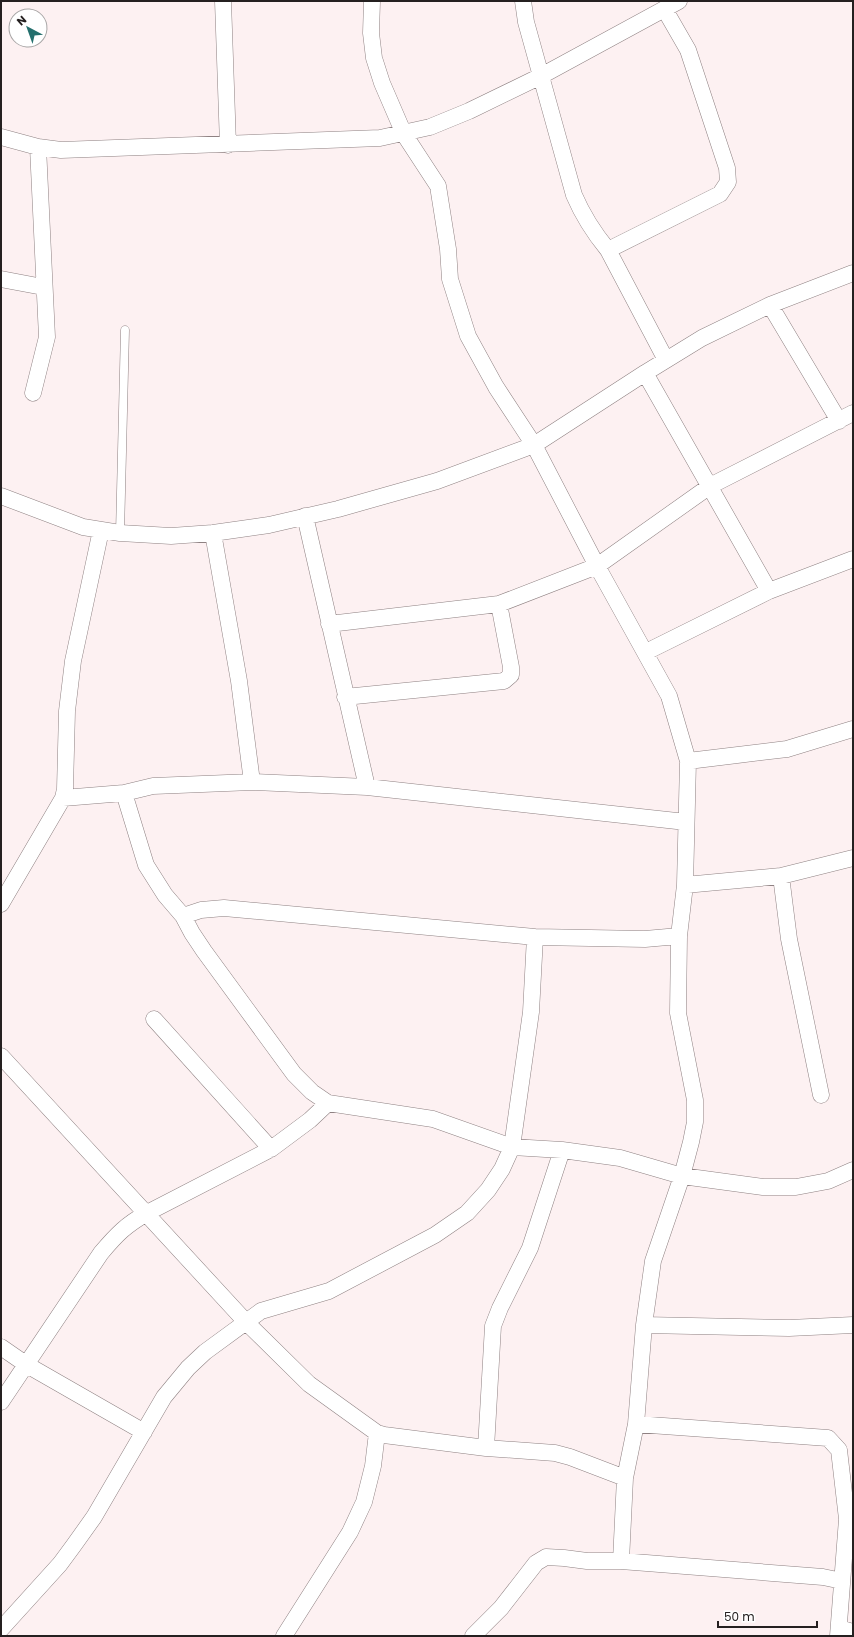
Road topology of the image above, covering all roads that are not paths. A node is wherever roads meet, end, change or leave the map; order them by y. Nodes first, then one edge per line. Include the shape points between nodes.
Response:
1 (223, 1) edge
2 (372, 1) edge
3 (523, 1) edge
4 (679, 1) edge
5 (665, 10) junction
6 (541, 76) junction
7 (404, 134) junction
8 (1, 137) edge
9 (228, 145) junction
10 (38, 147) junction
11 (608, 250) junction
12 (853, 273) edge
13 (1, 279) edge
14 (44, 287) junction
15 (770, 305) junction
16 (125, 330) dead end
17 (666, 360) junction
18 (645, 373) junction
19 (34, 393) dead end
20 (846, 417) edge
21 (534, 445) junction
22 (710, 486) junction
23 (1, 496) edge
24 (305, 516) junction
25 (101, 530) junction
26 (120, 533) junction
27 (213, 533) junction
28 (853, 558) edge
29 (597, 566) junction
30 (769, 591) junction
31 (499, 604) junction
32 (329, 624) junction
33 (646, 652) junction
34 (345, 697) junction
35 (853, 729) edge
36 (688, 761) junction
37 (252, 782) junction
38 (367, 787) junction
39 (124, 793) junction
40 (63, 798) junction
41 (686, 822) junction
42 (853, 858) edge
43 (781, 876) junction
44 (685, 884) junction
45 (1, 904) edge
46 (183, 916) junction
47 (679, 936) junction
48 (535, 937) junction
49 (154, 1019) dead end
50 (1, 1056) edge
51 (821, 1095) dead end
52 (328, 1103) junction
53 (512, 1147) junction
54 (271, 1149) junction
55 (562, 1150) junction
56 (853, 1170) edge
57 (682, 1176) junction
58 (147, 1213) junction
59 (246, 1322) junction
60 (644, 1325) junction
61 (853, 1325) edge
62 (1, 1347) edge
63 (26, 1365) junction
64 (1, 1402) edge
65 (636, 1424) junction
66 (144, 1432) junction
67 (377, 1433) junction
68 (486, 1448) junction
69 (625, 1478) junction
70 (850, 1519) edge
71 (621, 1561) junction
72 (842, 1581) junction
73 (1, 1629) edge
74 (843, 1632) edge
75 (284, 1636) edge
76 (473, 1636) edge

1 - 9 street
2 - 7 street via 371,33 374,58
3 - 6 street
4 - 5 street
5 - 6 street
5 - 11 street via 688,50 727,168 728,182 720,194
6 - 7 street via 469,111 430,127
6 - 11 street via 574,195 582,214
7 - 9 street via 380,138
7 - 21 street via 438,186 450,279 468,336 496,387
8 - 10 street
9 - 10 street via 62,150
10 - 14 street
11 - 17 street
12 - 15 street
13 - 14 street
14 - 19 street via 47,338
15 - 17 street via 702,338
15 - 20 street
16 - 26 lane
17 - 18 street
18 - 21 street
18 - 22 street
20 - 22 street
21 - 24 street via 437,481
21 - 29 street
22 - 29 street
22 - 30 street
23 - 25 street via 83,527
24 - 27 street via 269,525
24 - 32 street
25 - 26 street
25 - 40 street via 73,661 67,712
26 - 27 street via 171,536
27 - 37 street via 240,681
28 - 30 street
29 - 31 street
29 - 33 street
30 - 33 street
31 - 32 street
31 - 34 street via 511,667 511,675 504,681
32 - 34 street
33 - 36 street via 669,696
34 - 38 street
35 - 36 street via 787,749
36 - 41 street
37 - 38 street
37 - 39 street via 153,786
38 - 41 street
39 - 40 street
39 - 46 street via 146,865 165,895
40 - 45 street
41 - 44 street
42 - 43 street
43 - 44 street
43 - 51 street via 789,939
44 - 47 street
46 - 48 street via 201,910 224,908
46 - 52 street via 204,951 294,1074 312,1092
47 - 48 street via 645,939
47 - 57 street via 678,1013 695,1100 694,1128
48 - 53 street via 531,1012
49 - 54 street
50 - 58 street
52 - 53 street via 433,1118
52 - 54 street
53 - 55 street
53 - 59 street via 488,1190 467,1213 452,1224 344,1284 317,1295 270,1307
54 - 58 street
55 - 57 street via 620,1158
55 - 68 street via 530,1248 493,1326
56 - 57 street via 828,1181 796,1187 763,1187
57 - 60 street via 653,1261
58 - 59 street
58 - 63 street via 128,1224 101,1253
59 - 66 street via 188,1368 164,1397
59 - 67 street via 309,1384
60 - 61 street via 789,1328
60 - 65 street
62 - 63 street
63 - 64 street
63 - 66 street
65 - 69 street
65 - 70 street via 828,1438 839,1450
66 - 73 street via 94,1517 74,1545
67 - 68 street
67 - 75 street via 373,1466 361,1508 350,1532
68 - 69 street via 570,1456
69 - 71 street
70 - 72 street
71 - 72 street via 823,1577
71 - 76 street via 587,1562 546,1557 536,1563 501,1608
72 - 74 street

